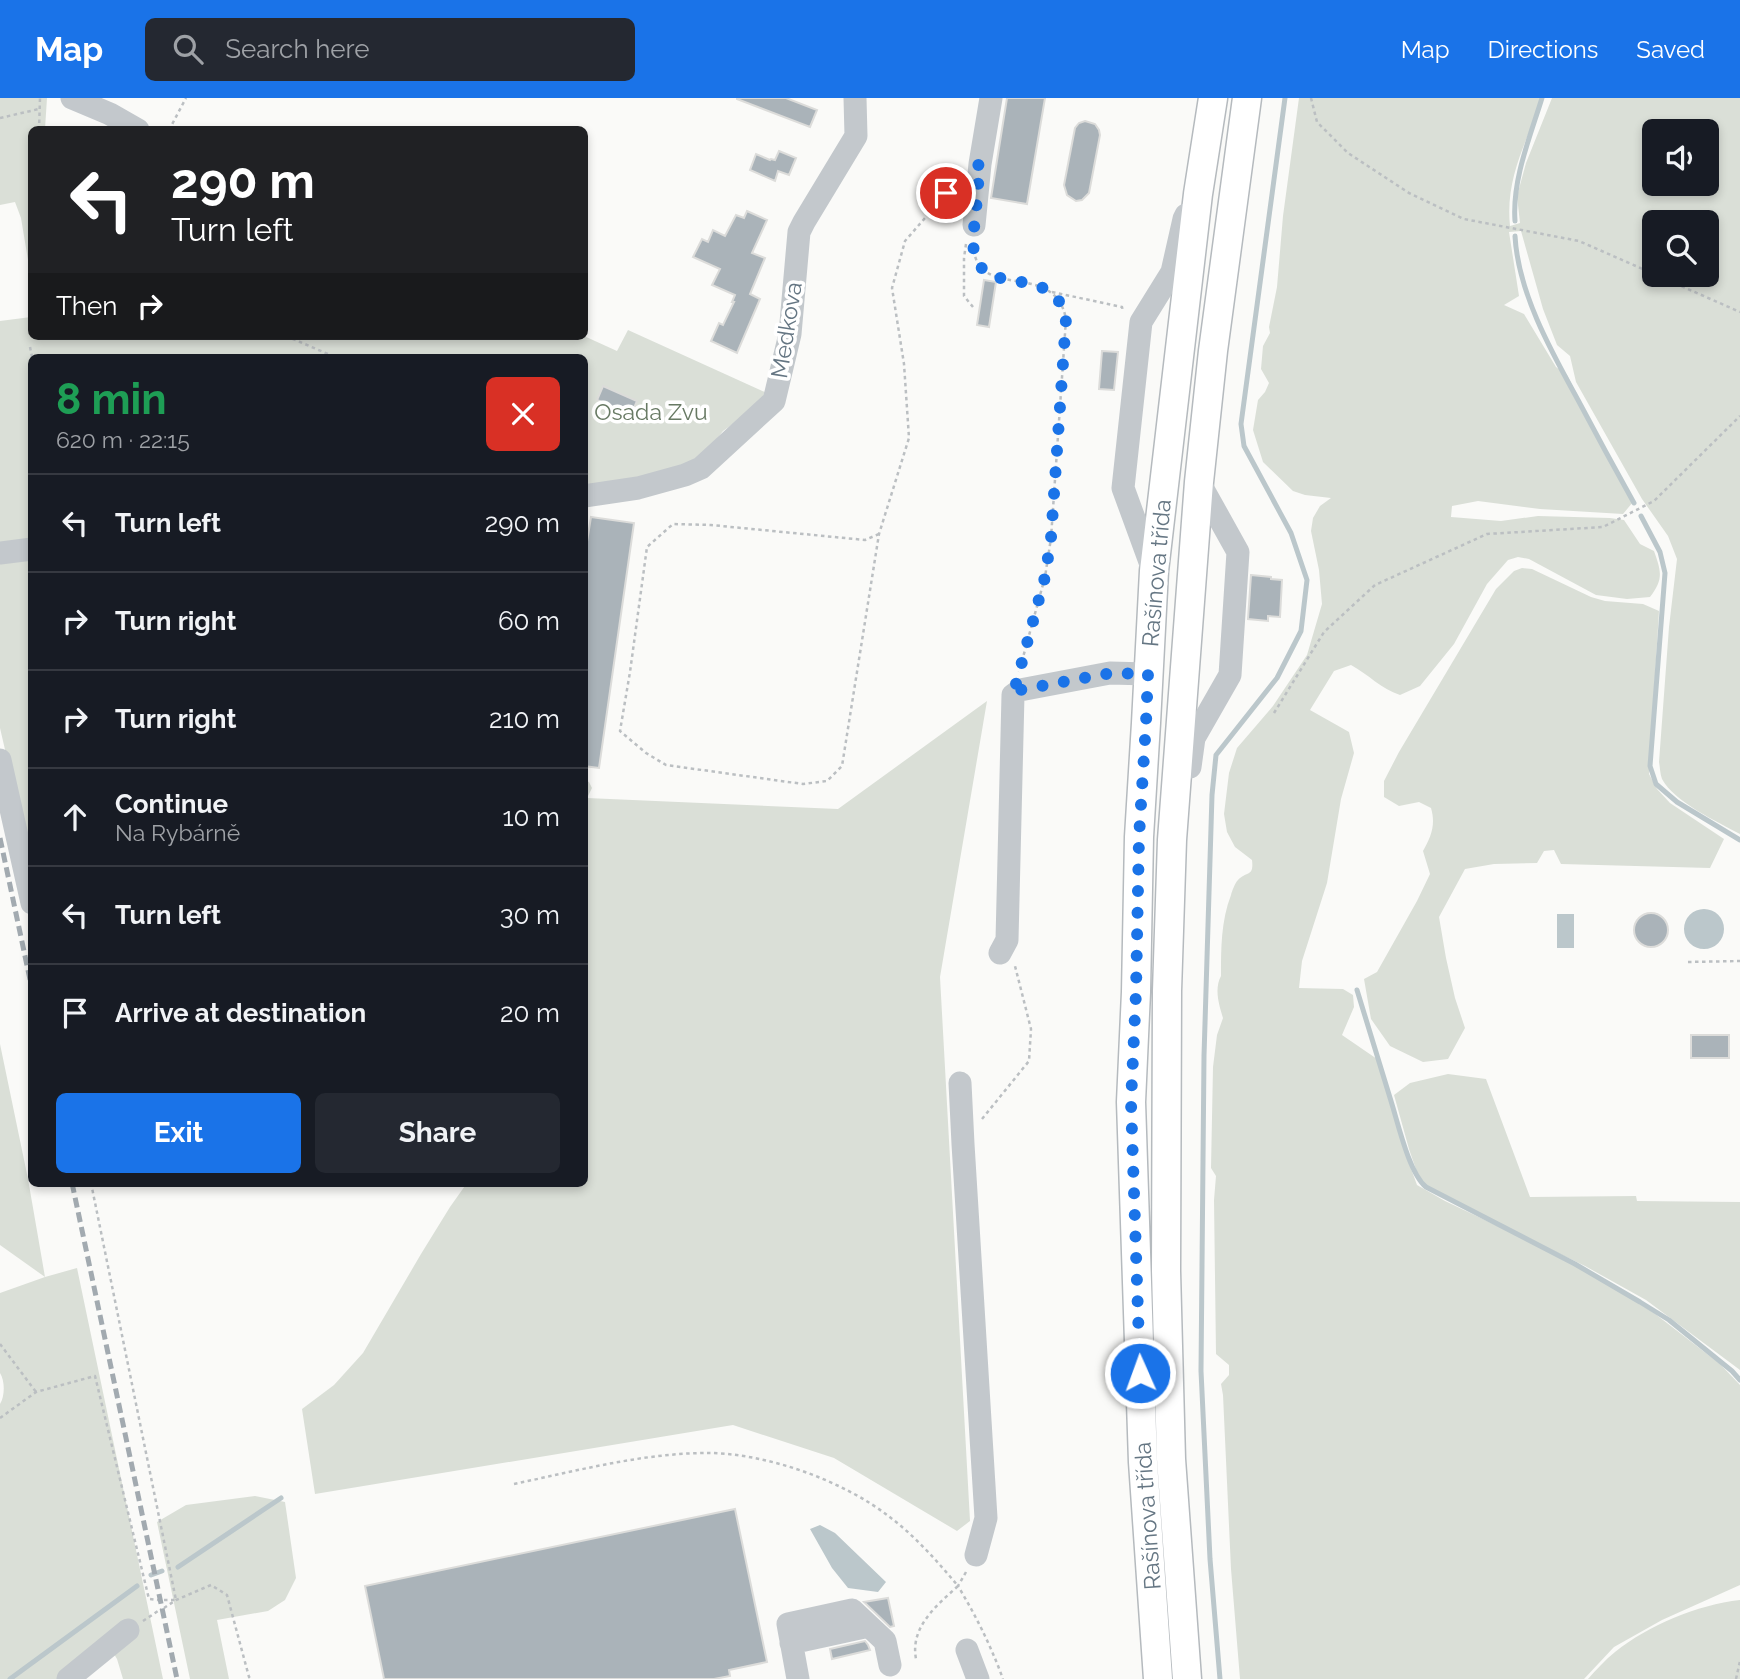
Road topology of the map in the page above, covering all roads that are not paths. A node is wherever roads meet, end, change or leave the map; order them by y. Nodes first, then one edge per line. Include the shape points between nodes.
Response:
1 (72, 98) edge
2 (855, 98) edge
3 (991, 98) edge
4 (1213, 98) edge
5 (1247, 98) edge
6 (131, 126) edge
7 (1198, 194) junction
8 (974, 222) road end
9 (1199, 482) junction
10 (588, 495) edge
11 (28, 550) edge
12 (0, 553) edge
13 (1154, 571) junction
14 (1148, 674) junction
15 (0, 760) edge
16 (1174, 812) junction
17 (28, 885) edge
18 (1003, 947) road end
19 (960, 1083) dead end
20 (976, 1555) dead end
21 (128, 1630) dead end
22 (967, 1650) dead end
23 (890, 1665) dead end
24 (68, 1679) edge
25 (798, 1679) edge
26 (978, 1679) edge
27 (1158, 1679) edge
28 (1187, 1679) edge

1 - 6 street
2 - 10 street, Medkova via 856,136 799,232 790,334 774,401 701,468 638,488
3 - 8 street
4 - 7 main road, Rašínova třída
5 - 9 main road, Rašínova třída
7 - 13 main road, Rašínova třída
7 - 13 street via 1184,219 1172,272 1141,321 1123,488
9 - 16 main road, Rašínova třída
9 - 16 street via 1238,552 1230,675 1194,738 1188,783
11 - 12 street
13 - 14 main road, Rašínova třída
14 - 18 street via 1111,673 1013,695
14 - 27 main road, Rašínova třída via 1131,1102 1143,1462
15 - 17 street
16 - 28 main road, Rašínova třída via 1167,991 1166,1271 1171,1459
19 - 20 street via 986,1518
21 - 24 street
22 - 26 street
23 - 25 street via 885,1641 852,1610 788,1624

